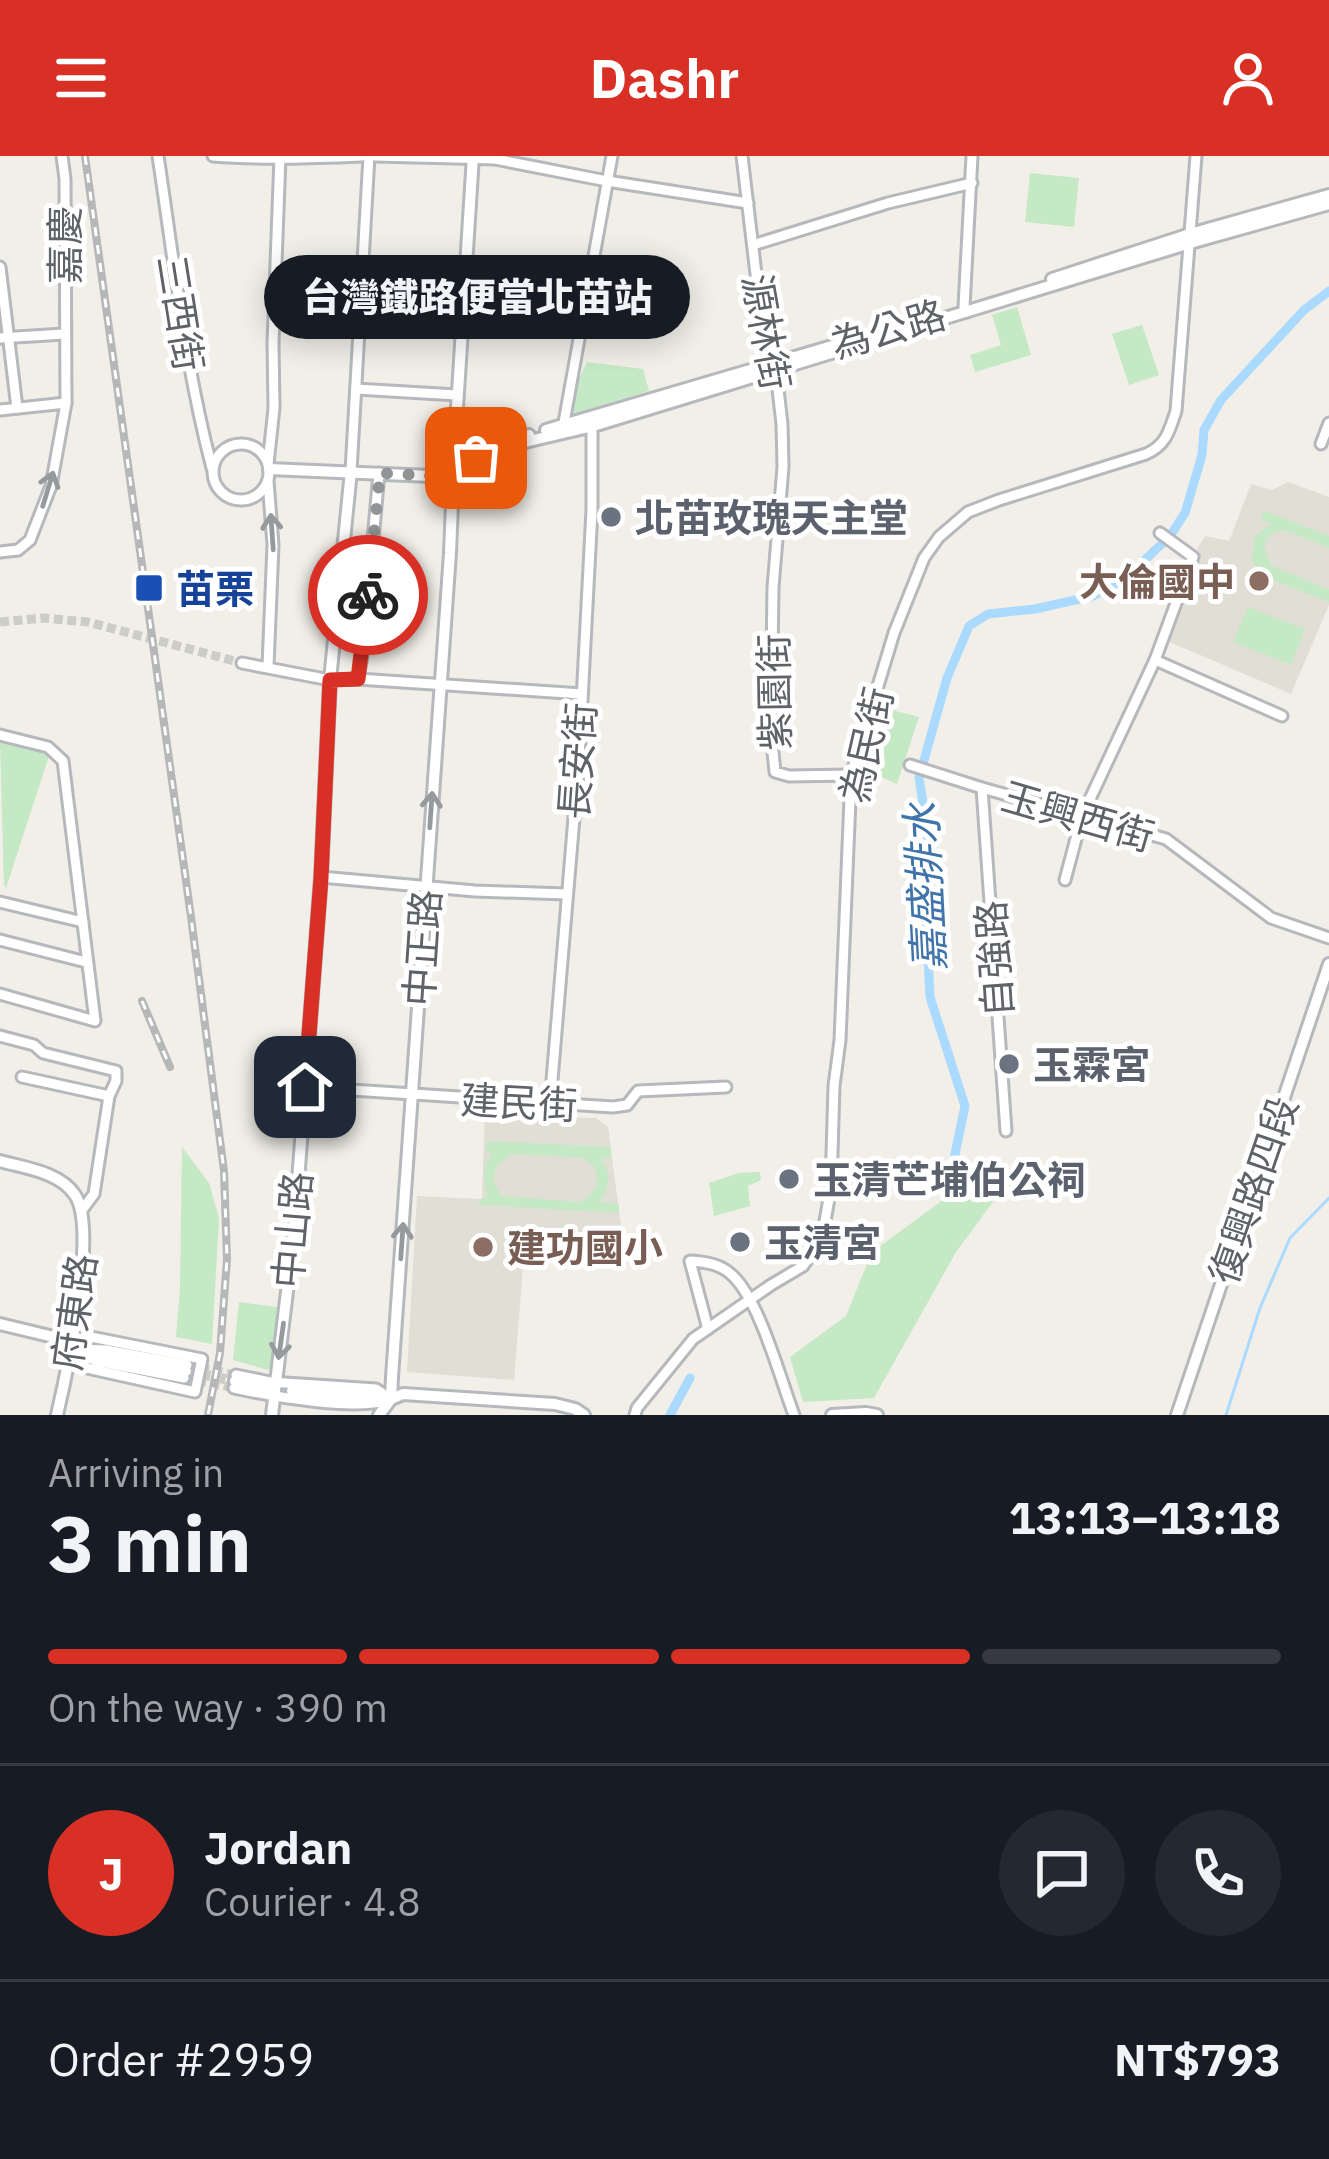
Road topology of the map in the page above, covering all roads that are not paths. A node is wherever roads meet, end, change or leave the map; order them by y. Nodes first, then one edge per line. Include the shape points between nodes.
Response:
1 (62, 156) edge
2 (158, 156) edge
3 (213, 156) edge
4 (368, 156) edge
5 (612, 156) edge
6 (742, 156) edge
7 (973, 156) edge
8 (1196, 156) edge
9 (280, 157) edge
10 (473, 157) edge
11 (607, 181) junction
12 (972, 183) junction
13 (1329, 194) edge
14 (748, 203) junction
15 (1329, 204) edge
16 (1279, 214) junction
17 (1190, 238) junction
18 (753, 245) junction
19 (364, 262) junction
20 (0, 267) edge
21 (466, 269) junction
22 (966, 309) junction
23 (64, 334) junction
24 (5, 338) edge
25 (776, 367) junction
26 (356, 389) junction
27 (457, 395) junction
28 (65, 404) junction
29 (17, 408) junction
30 (0, 410) edge
31 (273, 416) junction
32 (592, 422) junction
33 (1329, 423) edge
34 (564, 429) junction
35 (244, 444) junction
36 (1321, 444) dead end
37 (212, 468) junction
38 (268, 471) junction
39 (351, 471) junction
40 (380, 473) junction
41 (454, 477) junction
42 (1160, 533) dead end
43 (0, 552) edge
44 (773, 608) joint
45 (1155, 660) junction
46 (242, 663) tunnel mouth
47 (268, 666) junction
48 (358, 679) junction
49 (330, 680) junction
50 (439, 686) junction
51 (582, 694) junction
52 (1282, 716) dead end
53 (0, 735) edge
54 (910, 765) dead end
55 (851, 775) junction
56 (982, 788) junction
57 (1082, 816) junction
58 (321, 878) junction
59 (1065, 880) dead end
60 (426, 888) junction
61 (566, 893) junction
62 (0, 902) edge
63 (83, 922) junction
64 (1329, 938) edge
65 (0, 940) edge
66 (86, 962) junction
67 (1329, 964) edge
68 (0, 994) edge
69 (0, 1036) edge
70 (22, 1077) dead end
71 (305, 1087) junction
72 (726, 1087) dead end
73 (109, 1096) junction
74 (411, 1096) junction
75 (550, 1104) junction
76 (1006, 1130) dead end
77 (0, 1161) edge
78 (82, 1210) junction
79 (749, 1300) junction
80 (0, 1324) edge
81 (708, 1329) junction
82 (71, 1350) junction
83 (186, 1372) tunnel mouth
84 (235, 1381) tunnel mouth
85 (273, 1389) junction
86 (292, 1391) dead end
87 (391, 1399) junction
88 (870, 1414) edge
89 (57, 1415) edge
90 (272, 1415) edge
91 (380, 1415) edge
92 (584, 1415) edge
93 (635, 1415) edge
94 (794, 1415) edge
95 (832, 1415) edge
96 (1177, 1415) edge

1 - 23 street, 嘉慶
2 - 37 street, 三西街
3 - 9 street
4 - 9 street
4 - 10 street
4 - 19 street
5 - 11 street
6 - 14 street, 源林街
7 - 12 street
8 - 17 street, 為民街
9 - 31 street
10 - 11 street
10 - 21 street, 中正路
11 - 14 street
11 - 34 street
12 - 18 street
12 - 22 street
13 - 16 street, 為公路
14 - 18 street, 源林街
15 - 16 street, 為公路
16 - 17 street, 為公路
17 - 22 street, 為公路
17 - 55 street, 為民街 via 1167,439 1146,454 968,512 939,537 894,633
18 - 25 street, 源林街 via 765,350
19 - 21 street
19 - 26 street
20 - 24 street, 嘉慶
21 - 27 street, 中正路
22 - 25 street, 為公路
23 - 24 street, 嘉慶
23 - 28 street, 嘉慶
24 - 29 street, 嘉慶
25 - 32 street, 為公路
25 - 44 street, 源林街 via 786,508
26 - 27 street
26 - 39 street
27 - 41 street, 中正路
28 - 29 street
43 -> 28 street, 嘉慶 via 30,540 51,486
29 - 30 street
31 - 35 street via 267,437
31 - 38 street
32 - 34 street, 為公路
32 - 51 street, 長安街
33 - 36 street
34 - 41 street, 為公路 via 503,443
35 - 37 street via 220,452
35 - 38 street via 260,450
37 - 38 street via 216,487 231,499 257,495
38 - 39 street
47 -> 38 street
39 - 40 street
39 - 49 street, 中山路
40 - 41 street
40 - 48 street
41 - 50 street, 中正路
42 - 45 street via 1193,557
44 - 55 street, 紫園街 via 776,772
45 - 52 street
45 - 57 street
46 - 47 street
47 - 49 street
48 - 49 street
48 - 50 street
49 - 58 street, 中山路
50 - 51 street
60 -> 50 street, 中正路
51 - 61 street, 長安街
53 - 63 street via 48,747 63,761
54 - 56 street, 玉興西街
55 - 79 street, 為民街 via 824,1227 803,1266
56 - 57 street, 玉興西街
56 - 76 street, 自強路
57 - 59 street
57 - 64 street, 玉興西街 via 1166,839 1271,919
58 - 60 street
58 - 71 street, 中山路
60 - 61 street
60 - 74 street, 中正路
61 - 75 street, 長安街
62 - 63 street
63 - 66 street
65 - 66 street
66 - 68 street via 95,1021
67 - 96 street, 復興路四段
69 - 73 street via 116,1071
70 - 73 street
71 - 74 street, 建民街
71 -> 85 street, 中山路
72 - 75 street, 建民街 via 638,1091 613,1107
73 - 78 street via 94,1194
74 - 75 street, 建民街
87 -> 74 street, 中正路
77 - 78 street via 60,1180
78 - 82 street, 府東路
79 - 81 street, 為民街
79 - 81 street via 725,1269 690,1261
79 - 94 street
80 - 82 street via 58,1338
81 - 93 street, 為民街
82 - 82 street via 87,1368 195,1392 202,1359 86,1336
82 - 83 street
82 - 89 street, 府東路
84 - 85 street
85 - 87 street via 376,1389
85 - 90 street, 中山路
86 - 87 street
87 - 91 street
87 - 92 street via 555,1404
88 - 95 street

